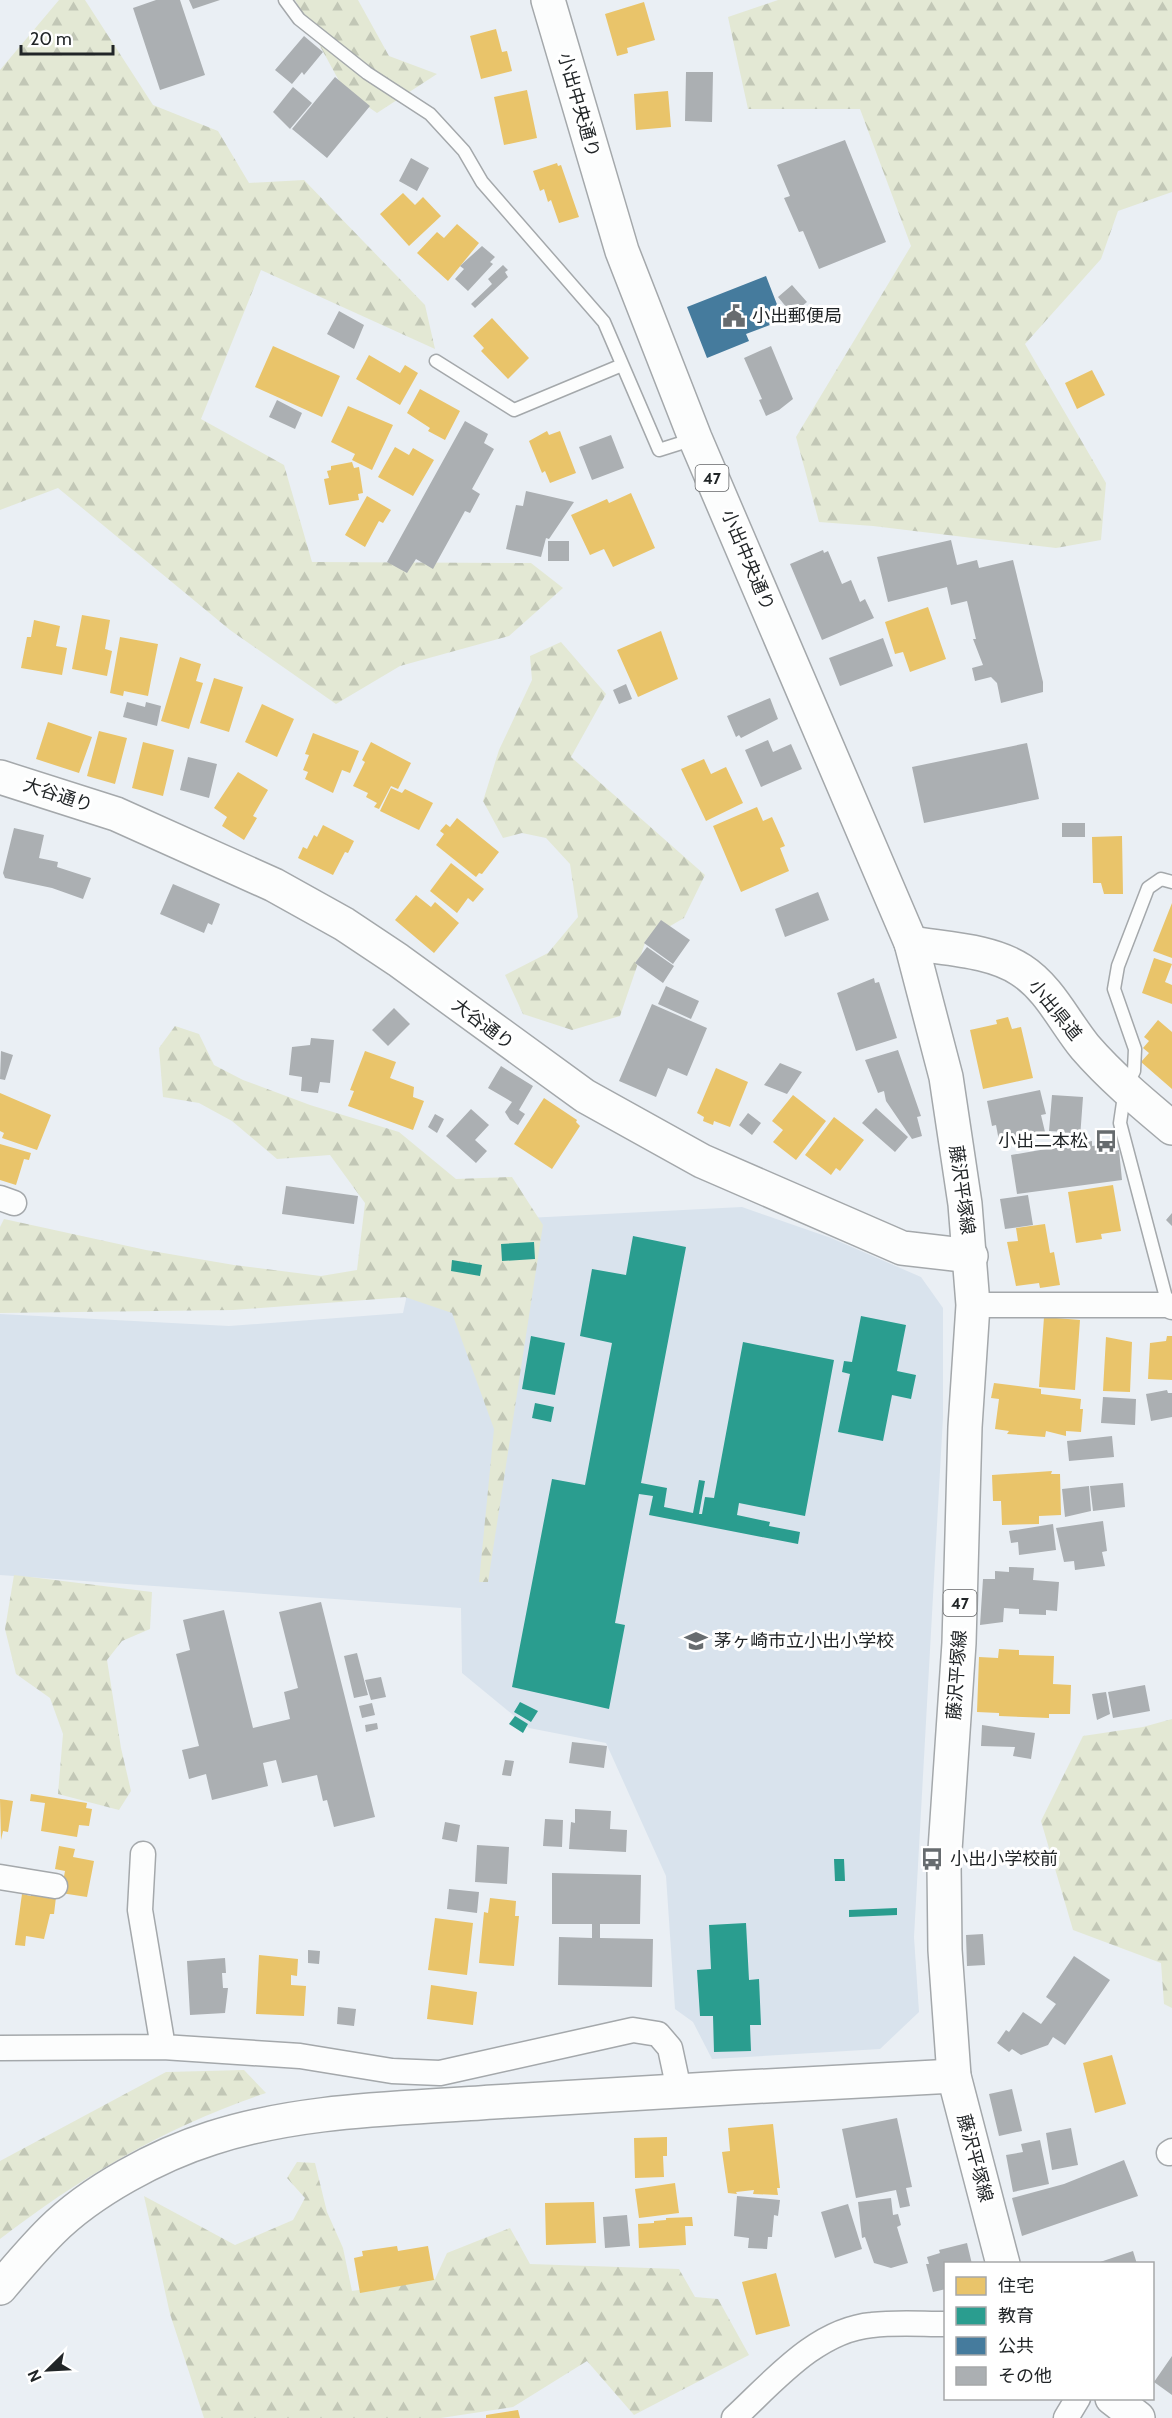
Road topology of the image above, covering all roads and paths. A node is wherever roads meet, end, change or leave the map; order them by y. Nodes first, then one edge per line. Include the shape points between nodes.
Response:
1 (285, 0) edge
2 (548, 0) edge
3 (436, 362) dead end
4 (622, 364) junction
5 (696, 438) junction
6 (0, 777) edge
7 (1172, 882) edge
8 (911, 943) junction
9 (1125, 1089) junction
10 (1172, 1128) edge
11 (971, 1256) junction
12 (973, 1305) junction
13 (1170, 1306) edge
14 (143, 1854) dead end
15 (0, 1877) edge
16 (55, 1886) dead end
17 (163, 2047) junction
18 (0, 2048) edge
19 (954, 2076) junction
20 (679, 2090) junction
21 (1002, 2262) edge
22 (0, 2288) edge
23 (944, 2324) edge
24 (1077, 2400) edge
25 (1115, 2400) edge
26 (734, 2418) edge
27 (1066, 2418) edge
28 (1138, 2418) edge

1 - 4 lane via 299,19 430,114 464,151 482,183 604,322
2 - 5 main road, 小出中央通り / 47 via 622,251
3 - 4 lane via 514,410
4 - 5 lane via 659,450
5 - 8 main road, 小出中央通り / 47
6 - 11 main road, 大谷通り via 116,814 274,885 398,960 585,1096 702,1161 902,1248
7 - 9 lane via 1161,879 1148,888 1118,966 1114,989 1135,1049 1134,1071
8 - 9 main road, 小出県道 via 987,956 1020,969 1042,986 1086,1048
8 - 11 main road, 藤沢平塚線 / 47 via 946,1077
9 - 10 main road, 小出県道
9 - 13 lane via 1120,1123
11 - 12 main road, 藤沢平塚線 / 47
12 - 13 street
12 - 19 main road, 藤沢平塚線 / 47 via 959,1643 944,1865 945,1950
14 - 17 street via 140,1910
15 - 16 street
17 - 18 street
17 - 20 street via 300,2056 392,2071 440,2073 633,2030 658,2034 670,2048
19 - 20 main road
19 - 21 main road, 藤沢平塚線 / 47
20 - 22 main road via 338,2113 263,2124 210,2139 98,2192 52,2230
23 - 26 street via 870,2325 829,2338 793,2363
24 - 27 street
25 - 28 main road

